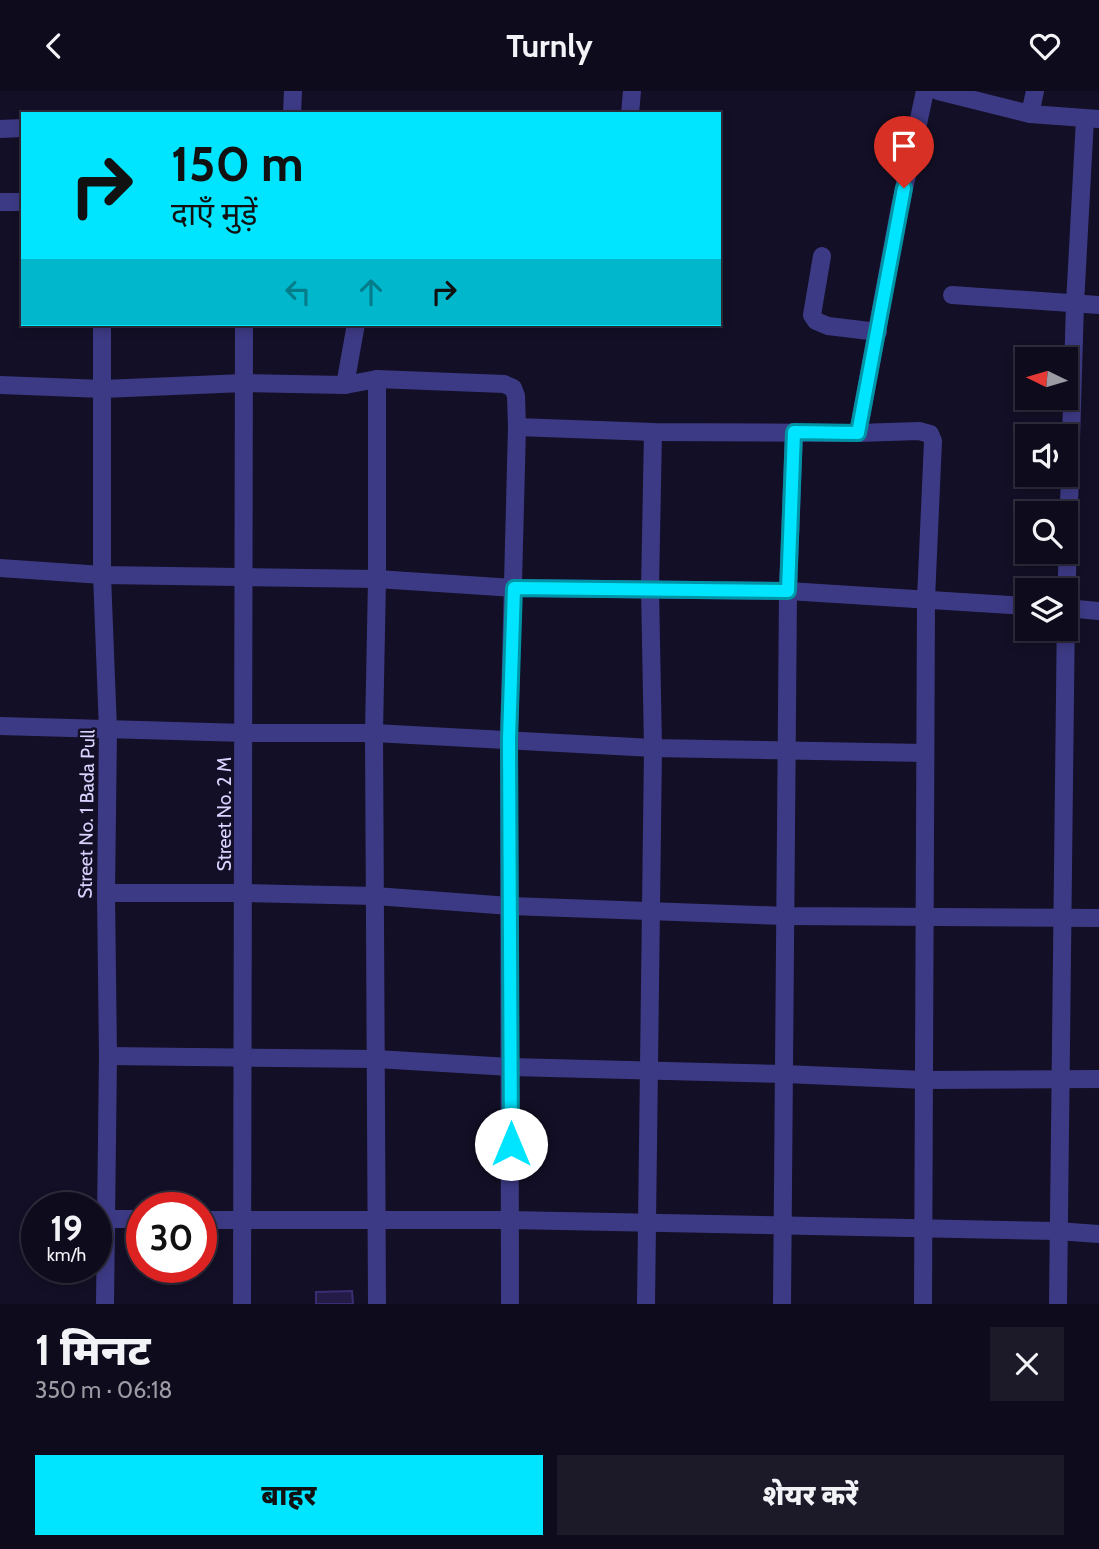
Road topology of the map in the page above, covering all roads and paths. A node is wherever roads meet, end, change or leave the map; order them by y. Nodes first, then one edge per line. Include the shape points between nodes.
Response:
1 (293, 91) edge
2 (632, 91) edge
3 (925, 91) edge
4 (938, 91) edge
5 (1035, 91) edge
6 (292, 112) edge
7 (631, 112) edge
8 (1030, 114) junction
9 (1092, 119) edge
10 (21, 128) edge
11 (0, 129) edge
12 (21, 201) edge
13 (0, 202) edge
14 (822, 256) dead end
15 (953, 295) dead end
16 (1075, 304) junction
17 (1099, 305) edge
18 (102, 326) edge
19 (244, 326) edge
20 (356, 326) edge
21 (878, 332) junction
22 (377, 379) junction
23 (244, 383) junction
24 (345, 384) junction
25 (0, 385) edge
26 (103, 389) junction
27 (517, 427) junction
28 (653, 432) junction
29 (794, 432) junction
30 (858, 433) junction
31 (0, 568) edge
32 (102, 575) junction
33 (245, 577) junction
34 (1067, 578) edge
35 (377, 579) junction
36 (514, 588) junction
37 (650, 589) junction
38 (788, 591) junction
39 (926, 599) junction
40 (1015, 605) edge
41 (1078, 609) edge
42 (1099, 611) edge
43 (1066, 641) edge
44 (0, 726) edge
45 (108, 730) junction
46 (245, 733) junction
47 (374, 733) junction
48 (509, 739) junction
49 (653, 748) junction
50 (788, 750) junction
51 (925, 753) junction
52 (106, 893) junction
53 (244, 893) junction
54 (375, 896) junction
55 (511, 906) junction
56 (650, 912) junction
57 (786, 916) junction
58 (1064, 916) junction
59 (925, 918) junction
60 (1099, 918) edge
61 (108, 1056) junction
62 (243, 1059) junction
63 (376, 1059) junction
64 (511, 1067) junction
65 (650, 1070) junction
66 (785, 1074) junction
67 (1099, 1079) edge
68 (924, 1080) junction
69 (1060, 1080) junction
70 (105, 1192) edge
71 (217, 1220) edge
72 (510, 1220) junction
73 (241, 1221) junction
74 (378, 1222) junction
75 (645, 1224) junction
76 (781, 1227) junction
77 (923, 1228) junction
78 (1057, 1231) junction
79 (1099, 1234) edge
80 (105, 1283) edge
81 (105, 1304) edge
82 (242, 1304) edge
83 (377, 1304) edge
84 (510, 1304) edge
85 (646, 1304) edge
86 (782, 1304) edge
87 (923, 1304) edge
88 (1058, 1304) edge

1 - 6 street
2 - 7 street
3 - 21 street
4 - 8 street
5 - 8 street
8 - 9 street
9 - 16 street
10 - 11 street
12 - 13 street
14 - 21 street via 812,314 816,321 828,327
15 - 16 street
16 - 17 street
16 - 34 street
18 - 26 street, Street No. 1 Bada Pull
19 - 23 street, Street No. 2 M
20 - 24 street
21 - 30 street
22 - 24 street
22 - 27 street via 504,384 513,388 516,396
22 - 35 street
23 - 24 street
23 - 26 street
23 - 33 street, Street No. 2 M
25 - 26 street
26 - 32 street, Street No. 1 Bada Pull
27 - 28 street
27 - 36 street
28 - 29 street
28 - 37 street
29 - 30 street
29 - 38 street
30 - 39 street via 919,431 930,434 933,441
31 - 32 street
32 - 33 street
32 - 45 street, Street No. 1 Bada Pull
33 - 35 street
33 - 46 street, Street No. 2 M
35 - 36 street
35 - 47 street
36 - 37 street
36 - 48 street
37 - 38 street
37 - 49 street
38 - 39 street
38 - 50 street
39 - 40 street
39 - 51 street
41 - 42 street
43 - 58 street
44 - 45 street
45 - 46 street
45 - 52 street, Street No. 1 Bada Pull
46 - 47 street
46 - 53 street, Street No. 2 M
47 - 48 street
47 - 54 street
48 - 49 street
48 - 55 street
49 - 50 street
49 - 56 street
50 - 51 street
50 - 57 street
51 - 59 street
52 - 53 street
52 - 61 street, Street No. 1 Bada Pull
53 - 54 street
53 - 62 street, Street No. 2 M
54 - 55 street
54 - 63 street
55 - 56 street
55 - 64 street
56 - 57 street
56 - 65 street
57 - 59 street
57 - 66 street
58 - 59 street
58 - 60 street
58 - 69 street
59 - 68 street
61 - 62 street
61 - 70 street, Street No. 1 Bada Pull
62 - 63 street
62 - 73 street, Street No. 2 M
63 - 64 street
63 - 74 street
64 - 65 street
64 - 72 street
65 - 66 street
65 - 75 street
66 - 68 street
66 - 76 street
67 - 69 street
68 - 69 street
68 - 77 street
69 - 78 street
71 - 73 street
72 - 74 street
72 - 75 street
72 - 84 street
73 - 74 street
73 - 82 street, Street No. 2 M
74 - 83 street
75 - 76 street
75 - 85 street
76 - 77 street
76 - 86 street
77 - 78 street
77 - 87 street
78 - 79 street
78 - 88 street
80 - 81 street, Street No. 1 Bada Pull

